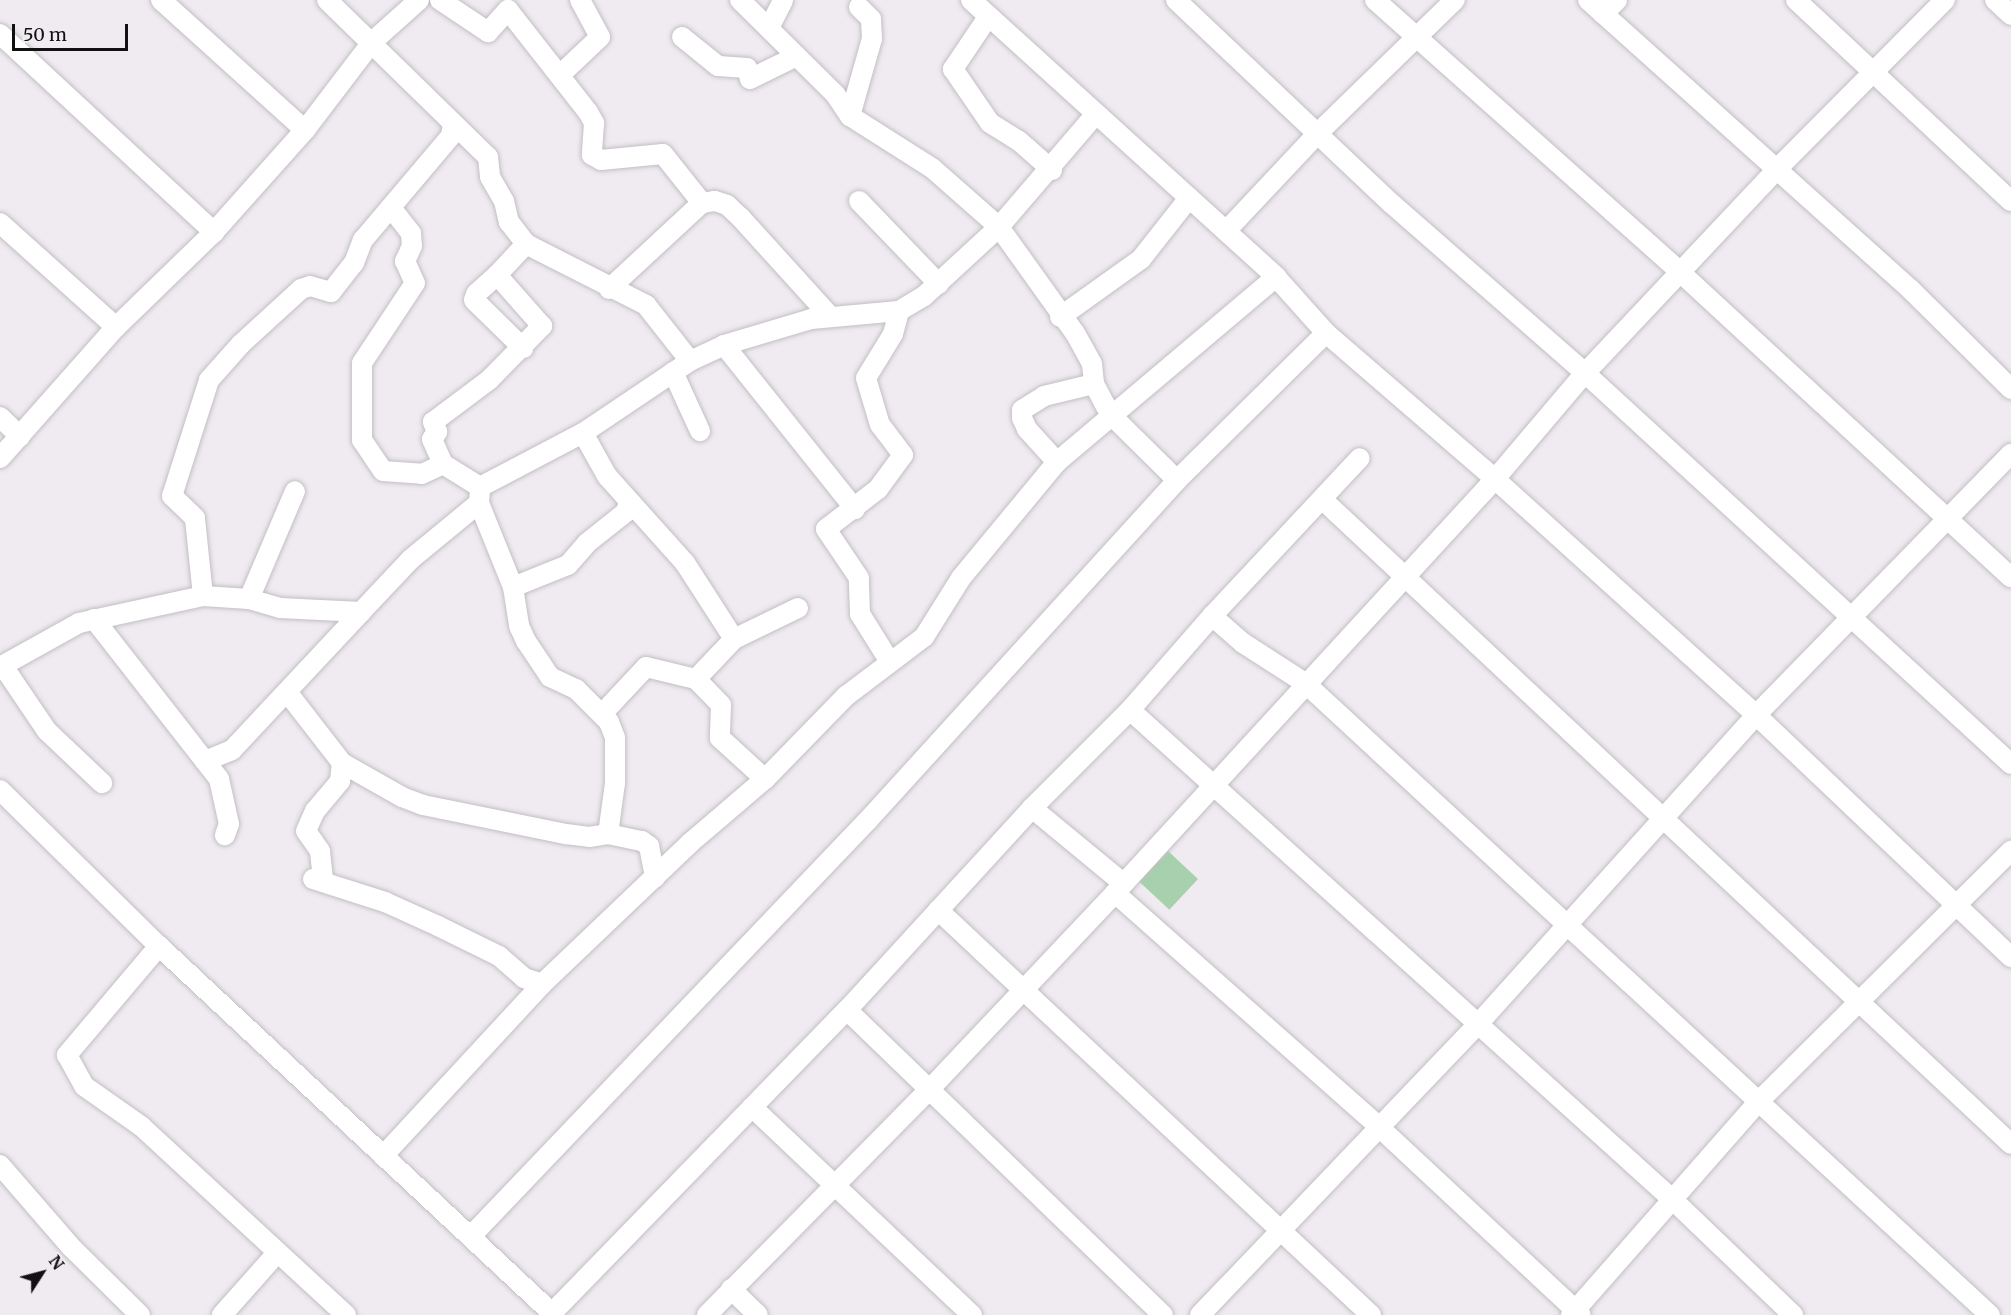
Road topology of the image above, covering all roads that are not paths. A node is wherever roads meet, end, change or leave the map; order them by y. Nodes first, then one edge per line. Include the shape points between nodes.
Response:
1 (161, 0) edge
2 (327, 0) edge
3 (419, 0) edge
4 (440, 0) edge
5 (580, 0) edge
6 (740, 0) edge
7 (783, 0) edge
8 (971, 0) edge
9 (1176, 0) edge
10 (1375, 0) edge
11 (1455, 0) edge
12 (1588, 0) edge
13 (1617, 0) edge
14 (1796, 0) edge
15 (1946, 0) edge
16 (1995, 0) edge
17 (859, 2) edge
18 (1603, 14) junction
19 (2011, 15) edge
20 (988, 17) junction
21 (769, 28) junction
22 (0, 34) edge
23 (682, 37) dead end
24 (1417, 39) junction
25 (372, 42) junction
26 (797, 57) junction
27 (1876, 72) junction
28 (560, 75) junction
29 (1096, 114) junction
30 (850, 116) junction
31 (453, 124) junction
32 (305, 129) junction
33 (1318, 133) junction
34 (1778, 168) junction
35 (1052, 170) junction
36 (1190, 198) junction
37 (859, 201) dead end
38 (2011, 201) edge
39 (702, 203) junction
40 (392, 209) junction
41 (0, 223) edge
42 (999, 227) junction
43 (1226, 231) junction
44 (214, 232) junction
45 (526, 244) junction
46 (1680, 272) junction
47 (497, 275) junction
48 (1276, 277) junction
49 (939, 284) junction
50 (609, 289) junction
51 (899, 312) junction
52 (829, 315) junction
53 (1060, 317) junction
54 (116, 327) junction
55 (1326, 333) junction
56 (724, 345) junction
57 (523, 348) junction
58 (690, 362) junction
59 (673, 372) junction
60 (1586, 373) junction
61 (1094, 384) junction
62 (2011, 388) edge
63 (1110, 414) junction
64 (0, 417) edge
65 (700, 431) dead end
66 (583, 434) junction
67 (20, 436) junction
68 (2011, 454) edge
69 (0, 458) edge
70 (1360, 458) dead end
71 (1057, 462) junction
72 (443, 464) junction
73 (1495, 479) junction
74 (1177, 480) junction
75 (295, 491) dead end
76 (480, 495) junction
77 (1323, 500) junction
78 (629, 501) junction
79 (855, 509) junction
80 (1948, 520) junction
81 (1404, 576) junction
82 (2011, 578) edge
83 (513, 587) junction
84 (203, 596) junction
85 (249, 600) junction
86 (798, 608) dead end
87 (361, 612) junction
88 (1212, 616) junction
89 (1854, 616) junction
90 (94, 619) junction
91 (734, 639) junction
92 (890, 662) junction
93 (1, 666) edge
94 (696, 679) junction
95 (1305, 683) junction
96 (288, 692) junction
97 (1130, 710) junction
98 (602, 714) junction
99 (1756, 715) junction
100 (205, 761) junction
101 (342, 763) junction
102 (2011, 764) edge
103 (765, 779) junction
104 (102, 783) dead end
105 (1214, 783) junction
106 (0, 790) edge
107 (1032, 808) junction
108 (1661, 820) junction
109 (608, 834) junction
110 (225, 836) dead end
111 (2011, 851) edge
112 (655, 877) junction
113 (1119, 888) junction
114 (1956, 907) junction
115 (938, 910) junction
116 (1565, 924) junction
117 (159, 946) junction
118 (2011, 957) edge
119 (542, 984) junction
120 (1024, 989) junction
121 (1860, 1002) junction
122 (847, 1010) junction
123 (1479, 1023) junction
124 (927, 1092) junction
125 (1761, 1100) junction
126 (753, 1107) junction
127 (1378, 1126) junction
128 (2011, 1144) edge
129 (383, 1156) junction
130 (0, 1165) edge
131 (834, 1183) junction
132 (1672, 1199) junction
133 (1278, 1231) junction
134 (472, 1235) junction
135 (278, 1252) junction
136 (731, 1289) junction
137 (1576, 1313) edge
138 (553, 1314) edge
139 (140, 1315) edge
140 (222, 1315) edge
141 (346, 1315) edge
142 (707, 1315) edge
143 (758, 1315) edge
144 (972, 1315) edge
145 (1163, 1315) edge
146 (1200, 1315) edge
147 (1371, 1315) edge
148 (1792, 1315) edge
149 (1990, 1315) edge

1 - 32 street
2 - 25 street
3 - 25 street
4 - 28 street via 488,32 508,10
5 - 28 street via 600,37
6 - 21 street
7 - 21 street
8 - 20 street
9 - 33 street
10 - 24 street
11 - 24 street
12 - 18 street
13 - 18 street
14 - 27 street
15 - 27 street
16 - 19 street
17 - 30 street via 871,19 872,39
18 - 34 street
20 - 29 street
20 - 35 street via 953,69 990,123 1019,141
21 - 26 street
22 - 44 street
23 - 26 street via 718,66 747,68 750,79
24 - 33 street
24 - 46 street
25 - 31 street
25 - 32 street
26 - 30 street via 835,94
27 - 34 street
27 - 38 street
28 - 39 street via 594,123 592,155 602,160 663,154
29 - 35 street
29 - 36 street
30 - 42 street via 932,168
31 - 40 street via 451,136
31 - 45 street via 488,158 490,177 504,201 509,222
32 - 44 street
33 - 43 street
33 - 60 street via 1392,204
34 - 46 street
34 - 62 street
35 - 42 street
36 - 43 street
36 - 53 street via 1141,259
37 - 49 street
39 - 50 street
39 - 52 street via 715,201 727,205
40 - 72 street via 411,233 412,246 405,261 415,283 362,363 362,440 383,471 422,474
40 - 84 street via 363,240 354,263 331,292 310,286 301,289 209,380 172,496 195,518
41 - 54 street
42 - 49 street
42 - 53 street via 1021,253
43 - 48 street
44 - 54 street
45 - 47 street
45 - 50 street
46 - 60 street
46 - 80 street
47 - 57 street via 542,326
47 - 57 street via 474,300
48 - 55 street
48 - 63 street
49 - 51 street
50 - 58 street via 646,305
51 - 52 street
51 - 79 street via 893,334 866,378 880,425 903,455 878,489
52 - 56 street
53 - 61 street via 1092,364
54 - 67 street
55 - 73 street
55 - 74 street
56 - 58 street
56 - 79 street
57 - 72 street via 489,381 434,422 437,432 432,439
58 - 59 street
59 - 65 street
59 - 66 street
60 - 73 street
60 - 89 street
61 - 63 street
61 - 71 street via 1044,396 1022,410 1028,429
63 - 71 street
63 - 74 street
64 - 67 street
66 - 76 street
66 - 78 street via 606,476
67 - 69 street
68 - 80 street
70 - 77 street
71 - 92 street via 961,578 924,637
72 - 76 street
73 - 81 street
73 - 99 street
74 - 134 street via 868,820
75 - 85 street
76 - 83 street
76 - 87 street
77 - 81 street
77 - 88 street
78 - 83 street via 626,512 587,543 568,565
78 - 91 street via 686,562
79 - 92 street via 826,529 859,578 860,614
80 - 82 street
80 - 89 street
81 - 95 street
81 - 108 street
83 - 98 street via 519,626 536,658 550,677 576,689
84 - 85 street
84 - 90 street
85 - 87 street via 280,608
86 - 91 street
87 - 96 street
88 - 95 street via 1243,643
88 - 97 street
89 - 99 street
89 - 102 street
90 - 93 street via 79,623
90 - 100 street
91 - 94 street
92 - 103 street via 846,696
93 - 104 street via 47,731
94 - 98 street via 646,667
94 - 103 street via 721,705 720,738
95 - 105 street
95 - 116 street
96 - 100 street via 232,750
96 - 101 street
97 - 105 street
97 - 107 street
98 - 109 street via 615,738 615,783
99 - 108 street
99 - 114 street
100 - 110 street via 219,779 229,824
101 - 109 street via 423,805 566,834
101 - 119 street via 340,781 315,811 306,831 320,851 318,879 438,926 499,956 524,978
103 - 112 street
105 - 113 street
105 - 123 street
106 - 117 street
107 - 113 street
107 - 115 street
108 - 116 street
108 - 121 street
109 - 112 street via 646,843
111 - 114 street
112 - 119 street
113 - 120 street
113 - 127 street
114 - 118 street
114 - 121 street
115 - 120 street
115 - 122 street
116 - 123 street
116 - 125 street
117 - 129 street
117 - 135 street via 67,1056 84,1086 141,1126
119 - 129 street
120 - 124 street
120 - 133 street
121 - 125 street
121 - 128 street
122 - 124 street
122 - 126 street
123 - 127 street
123 - 132 street
124 - 131 street
124 - 145 street
125 - 132 street
125 - 149 street
126 - 131 street
126 - 138 street
127 - 133 street
127 - 137 street
129 - 134 street
130 - 139 street via 71,1247
131 - 136 street
131 - 144 street
132 - 137 street
132 - 148 street
133 - 146 street
133 - 147 street
134 - 138 street
135 - 140 street
135 - 141 street
136 - 142 street
136 - 143 street

